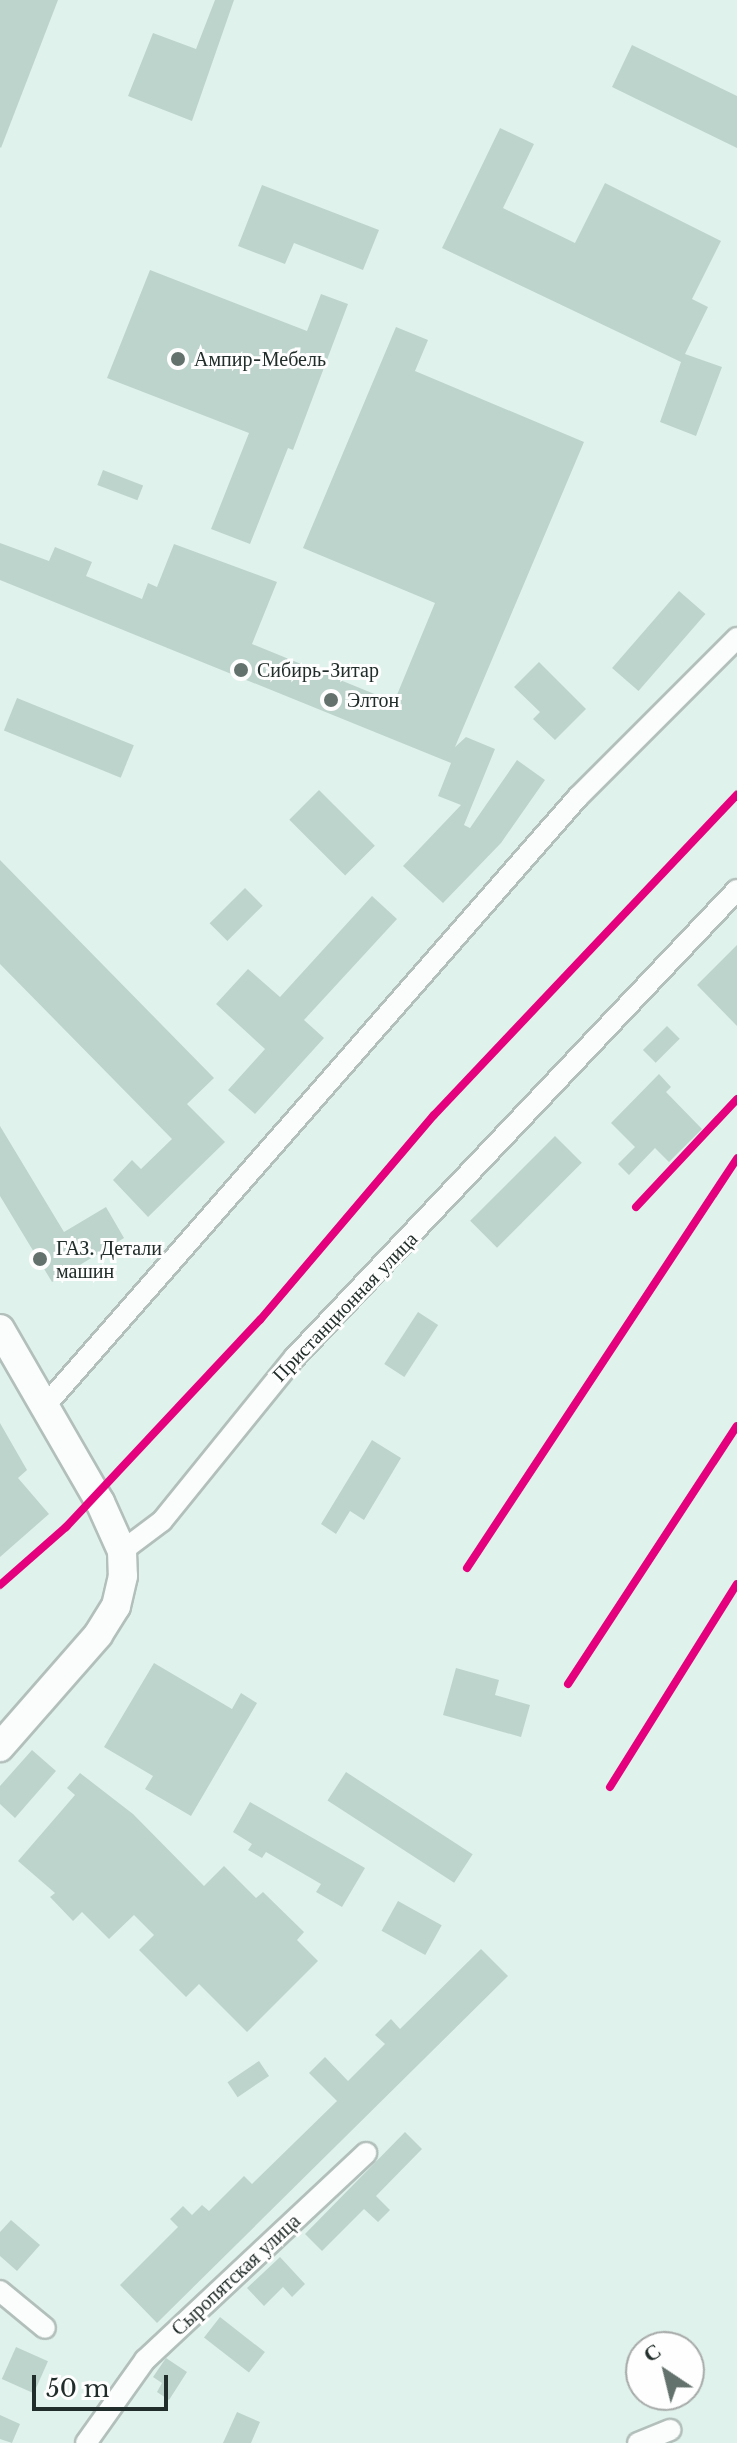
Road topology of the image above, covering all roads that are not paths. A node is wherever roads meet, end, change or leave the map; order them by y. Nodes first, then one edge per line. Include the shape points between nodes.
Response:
1 (737, 638) edge
2 (737, 890) edge
3 (0, 1329) edge
4 (44, 1407) junction
5 (122, 1551) junction
6 (0, 1747) edge
7 (366, 2153) dead end
8 (0, 2291) edge
9 (45, 2328) dead end
10 (670, 2430) dead end
11 (86, 2443) edge
12 (638, 2443) edge

1 - 4 street via 578,797
2 - 5 street, Пристанционная улица via 295,1357 162,1521
3 - 4 main road
4 - 5 main road
5 - 6 main road via 116,1606 98,1635
7 - 11 street, Сыропятская улица via 145,2360
8 - 9 street
10 - 12 street

